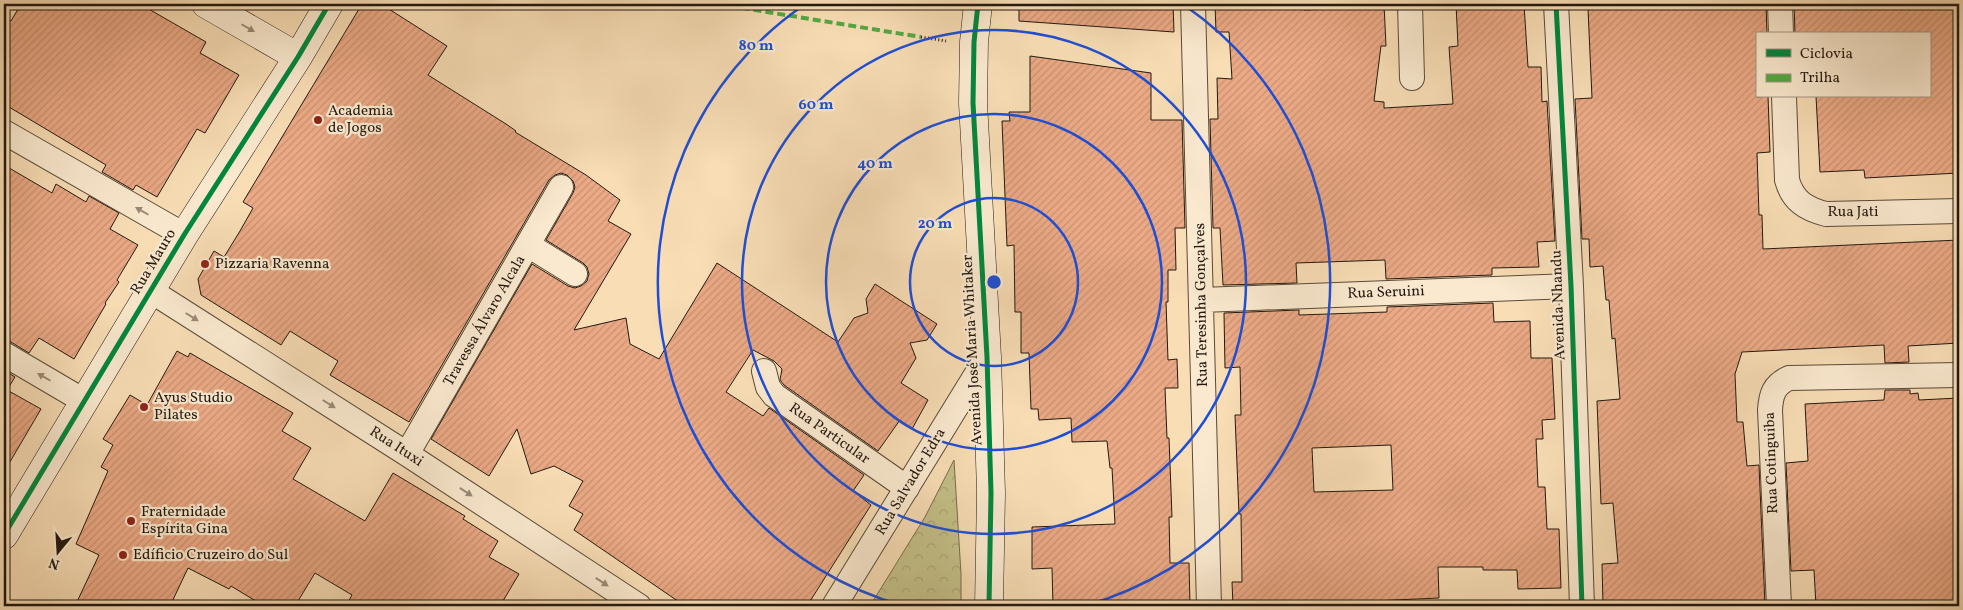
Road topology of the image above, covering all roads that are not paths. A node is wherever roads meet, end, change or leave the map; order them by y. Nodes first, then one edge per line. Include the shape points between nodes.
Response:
1 (206, 4) edge
2 (329, 4) edge
3 (978, 4) edge
4 (1194, 4) edge
5 (1410, 4) edge
6 (1556, 4) edge
7 (1780, 4) edge
8 (1781, 32) edge
9 (298, 57) junction
10 (1412, 78) dead end
11 (1784, 98) edge
12 (4, 132) edge
13 (561, 187) dead end
14 (1959, 211) edge
15 (184, 235) junction
16 (528, 245) junction
17 (575, 274) dead end
18 (1571, 286) junction
19 (151, 291) junction
20 (1202, 300) junction
21 (4, 354) edge
22 (987, 357) junction
23 (764, 370) dead end
24 (1959, 375) edge
25 (84, 401) junction
26 (407, 454) junction
27 (907, 488) junction
28 (4, 535) edge
29 (639, 606) edge
30 (834, 606) edge
31 (989, 606) edge
32 (1209, 606) edge
33 (1582, 606) edge
34 (1779, 606) edge

1 -> 9 street
2 - 9 street, Rua Mauro
3 - 22 street, Avenida José Maria Whitaker via 973,103
4 - 20 street, Rua Teresinha Gonçalves
5 - 10 street
6 - 18 street, Avenida Nhandu
7 - 8 street
9 - 15 street, Rua Mauro
11 - 14 street, Rua Jati via 1787,180 1799,203 1826,214
15 -> 12 street
13 - 16 street, Travessa Álvaro Alcala
15 - 19 street, Rua Mauro
16 - 17 street
16 - 26 street, Travessa Álvaro Alcala
18 - 20 street, Rua Seruini
18 - 33 street, Avenida Nhandu
19 - 25 street, Rua Mauro
19 -> 26 street, Rua Ituxi
20 - 32 street, Rua Teresinha Gonçalves
25 -> 21 street
22 - 27 street, Rua Salvador Edra
22 - 31 street, Avenida José Maria Whitaker via 991,493
23 - 27 street, Rua Particular via 768,387 774,395
24 - 34 street, Rua Cotinguiba via 1789,378 1780,382 1772,393 1770,410
25 - 28 street, Rua Mauro
26 -> 29 street, Rua Ituxi
27 - 30 street, Rua Salvador Edra

